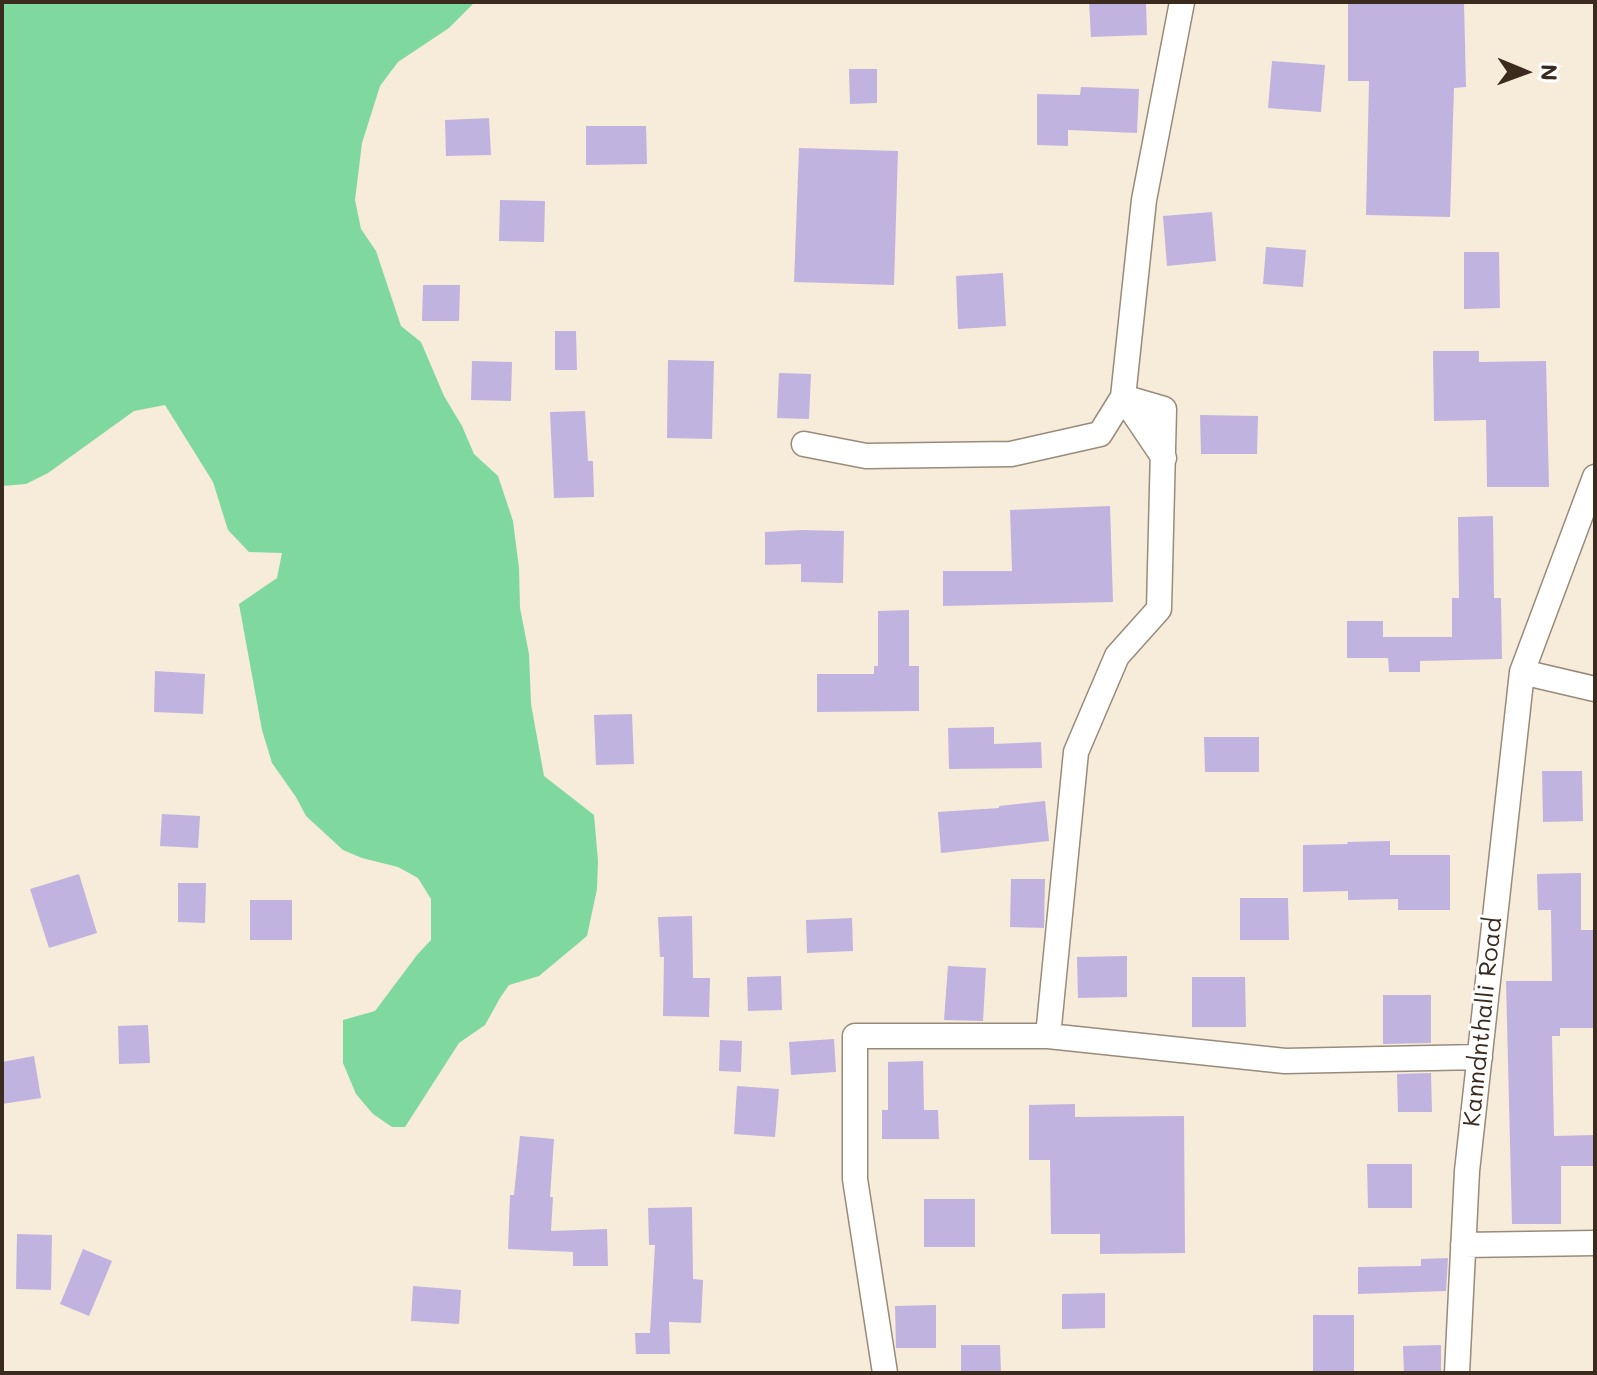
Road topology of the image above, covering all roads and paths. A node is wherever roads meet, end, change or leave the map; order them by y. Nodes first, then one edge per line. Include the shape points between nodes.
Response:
1 (1182, 2) edge
2 (1123, 397) junction
3 (804, 444) dead end
4 (1595, 477) edge
5 (1522, 672) junction
6 (1595, 689) edge
7 (1048, 1036) junction
8 (1480, 1057) junction
9 (1595, 1243) edge
10 (1463, 1245) junction
11 (885, 1373) edge
12 (1457, 1373) edge

1 - 2 street via 1144,200
2 - 3 street via 1100,434 1011,454 866,456
2 - 7 street via 1164,409 1159,609 1117,656 1076,752
4 - 5 street, Kanndnthalli Road
5 - 6 street
5 - 8 street, Kanndnthalli Road
7 - 8 street via 1285,1061
7 - 11 street via 855,1036 855,1179
8 - 10 street, Kanndnthalli Road
9 - 10 street
10 - 12 street, Kanndnthalli Road

